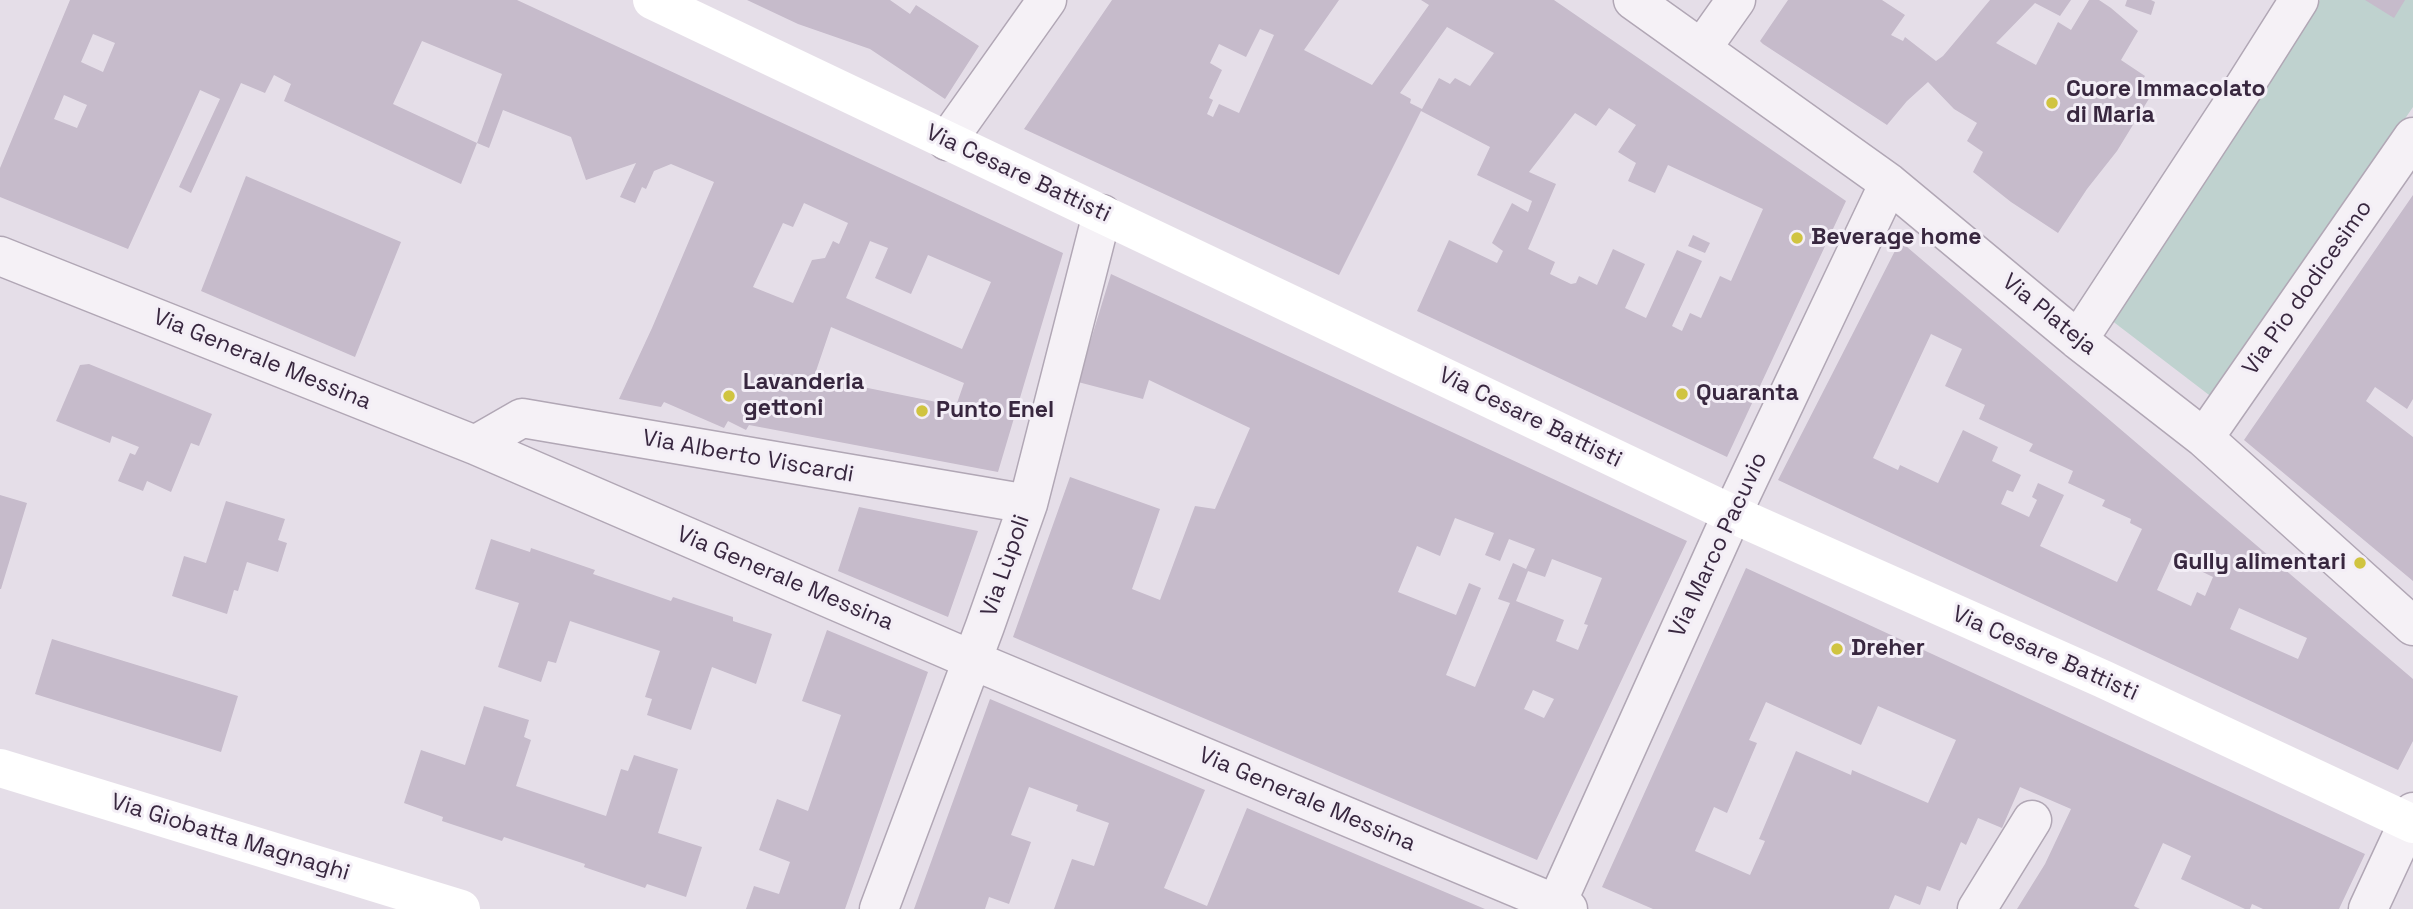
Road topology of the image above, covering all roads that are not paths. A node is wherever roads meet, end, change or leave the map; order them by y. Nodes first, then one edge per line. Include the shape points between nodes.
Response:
1 (652, 0) edge
2 (1047, 0) edge
3 (1633, 0) edge
4 (1736, 0) edge
5 (2299, 0) edge
6 (1702, 48) junction
7 (2413, 138) edge
8 (947, 141) junction
9 (1889, 183) junction
10 (1102, 214) junction
11 (0, 256) edge
12 (2078, 340) junction
13 (2204, 438) junction
14 (475, 445) junction
15 (1028, 504) junction
16 (1732, 514) junction
17 (2413, 626) edge
18 (972, 660) junction
19 (0, 768) edge
20 (2411, 819) edge
21 (2032, 820) dead end
22 (1560, 907) edge
23 (461, 909) edge
24 (879, 909) edge
25 (1977, 909) edge
26 (2368, 909) edge

1 - 8 main road, Via Cesare Battisti
2 - 8 street
3 - 6 street, Via Plateja
4 - 6 street
5 - 12 street
6 - 9 street, Via Plateja
7 - 13 street, Via Pio dodicesimo
8 - 10 main road, Via Cesare Battisti
9 - 12 street, Via Plateja
9 - 16 street, Via Marco Pacuvio
10 - 15 street, Via Lùpoli
10 - 16 main road, Via Cesare Battisti
11 - 14 street, Via Generale Messina
12 - 13 street, Via Plateja
13 - 17 street, Via Plateja
14 - 15 street, Via Alberto Viscardi via 522,418
14 - 18 street, Via Generale Messina
15 - 18 street, Via Lùpoli
16 - 20 main road, Via Cesare Battisti
16 - 22 street, Via Marco Pacuvio
18 - 22 street, Via Generale Messina
18 - 24 street, Via Lùpoli
19 - 23 main road, Via Giobatta Magnaghi
20 - 26 street
21 - 25 street

